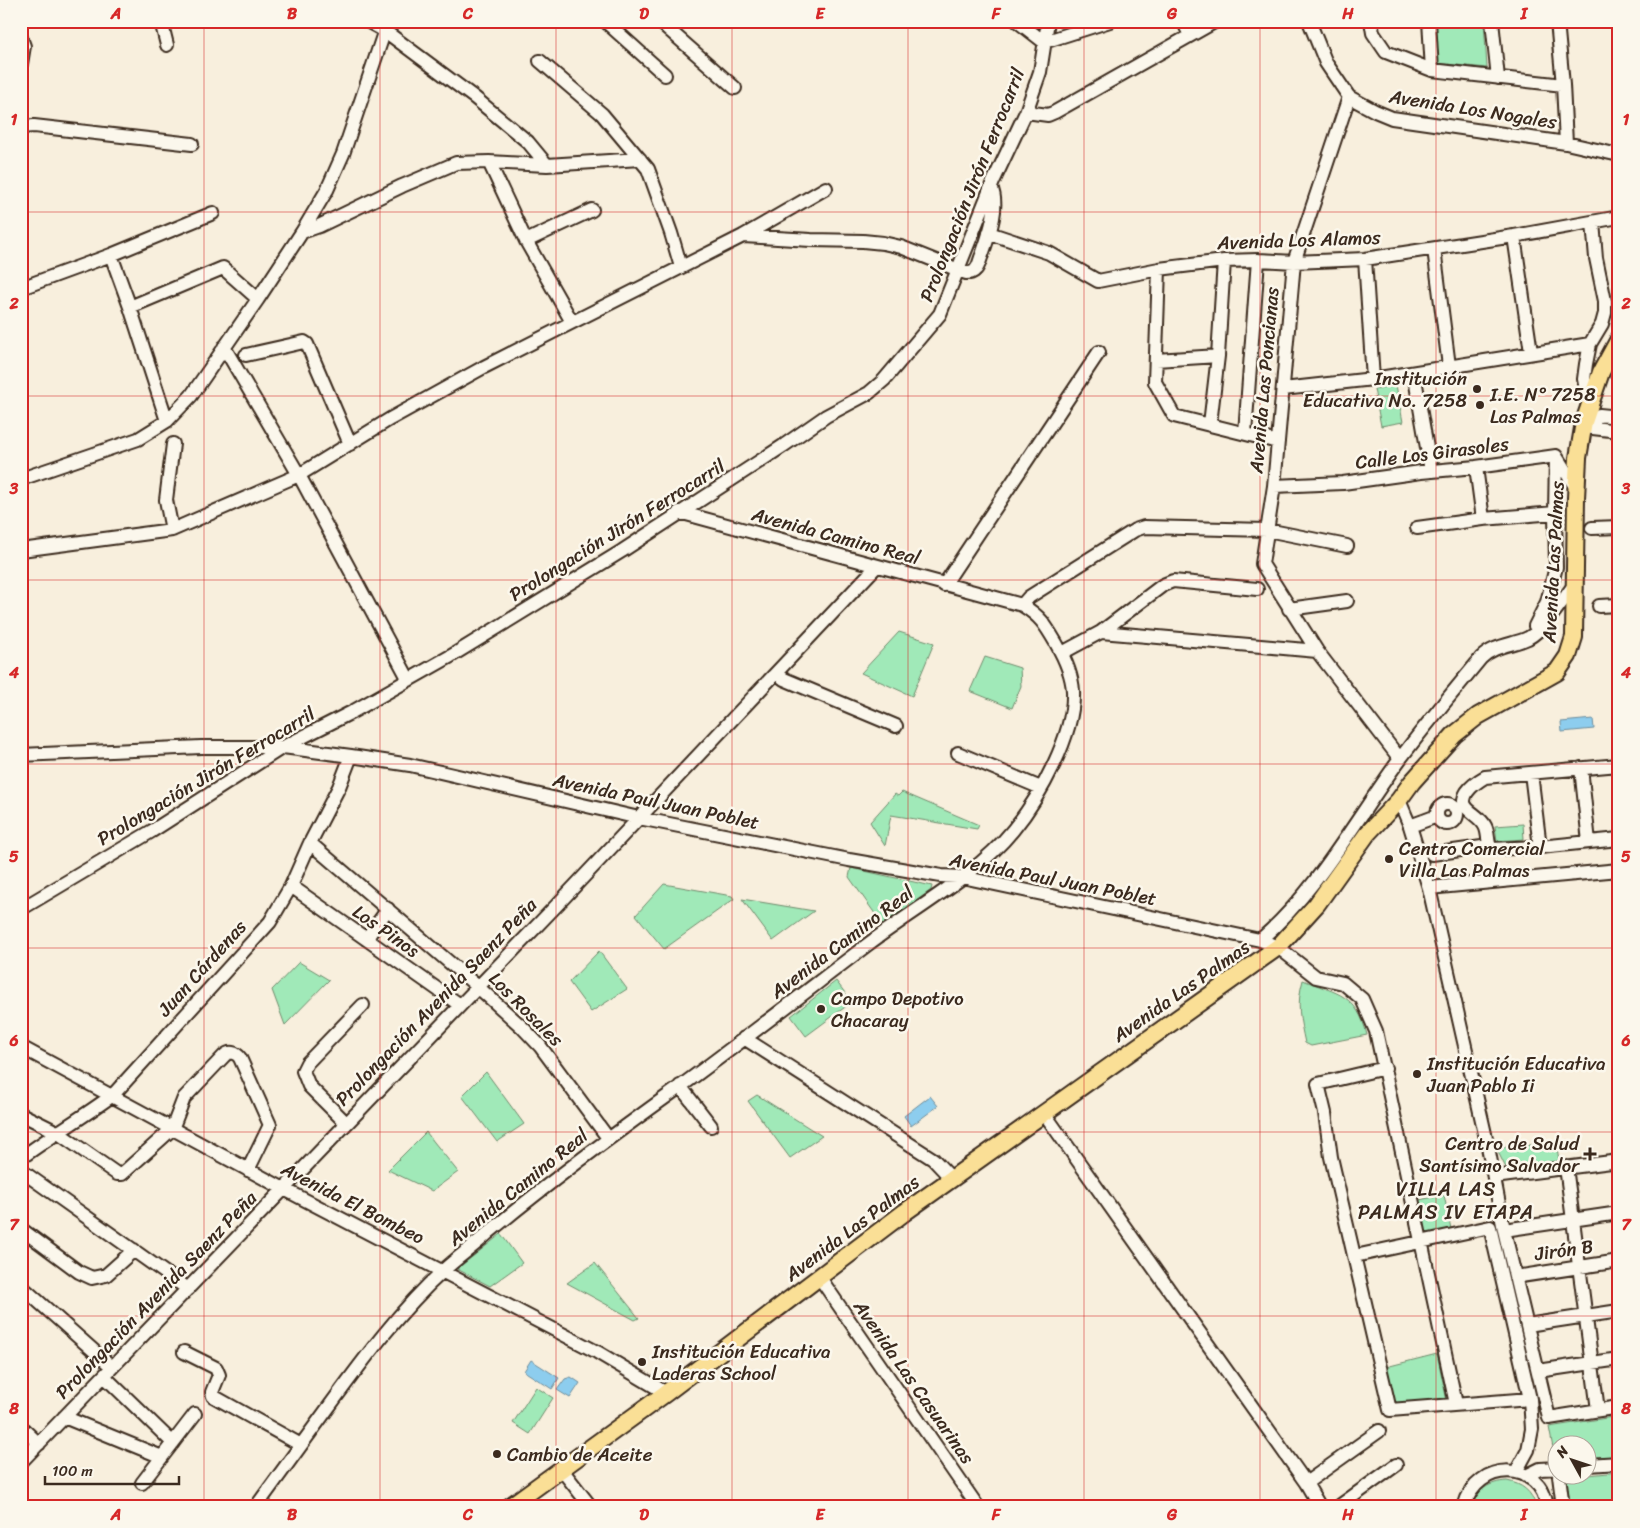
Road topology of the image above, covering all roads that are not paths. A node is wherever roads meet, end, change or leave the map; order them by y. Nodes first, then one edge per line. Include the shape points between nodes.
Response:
1 (161, 21) edge
2 (367, 21) edge
3 (659, 21) edge
4 (1017, 21) edge
5 (1048, 21) edge
6 (1110, 21) edge
7 (1183, 21) edge
8 (1216, 21) edge
9 (1309, 21) edge
10 (1371, 21) edge
11 (1429, 21) edge
12 (1492, 21) edge
13 (1557, 21) edge
14 (612, 24) edge
15 (386, 26) edge
16 (1190, 35) junction
17 (21, 38) edge
18 (1044, 42) junction
19 (167, 45) dead end
20 (540, 61) dead end
21 (21, 64) edge
22 (1432, 70) junction
23 (21, 75) edge
24 (665, 75) dead end
25 (1498, 78) junction
26 (1563, 85) junction
27 (735, 88) dead end
28 (1349, 97) junction
29 (21, 100) edge
30 (1026, 112) junction
31 (21, 127) edge
32 (1566, 143) junction
33 (192, 144) dead end
34 (1619, 155) edge
35 (640, 159) junction
36 (489, 162) junction
37 (547, 165) junction
38 (991, 187) junction
39 (826, 188) dead end
40 (592, 210) dead end
41 (213, 213) dead end
42 (1619, 217) edge
43 (1592, 222) junction
44 (302, 232) junction
45 (989, 233) junction
46 (743, 236) junction
47 (1514, 236) junction
48 (526, 241) junction
49 (1434, 249) junction
50 (111, 255) junction
51 (1365, 259) junction
52 (1258, 260) junction
53 (1224, 261) junction
54 (1294, 262) junction
55 (681, 267) junction
56 (1159, 269) junction
57 (958, 270) junction
58 (21, 288) edge
59 (258, 299) junction
60 (130, 307) junction
61 (572, 322) junction
62 (1619, 339) edge
63 (1590, 344) junction
64 (224, 347) junction
65 (1098, 352) dead end
66 (1532, 352) junction
67 (246, 354) dead end
68 (1218, 356) junction
69 (1156, 360) junction
70 (1449, 366) junction
71 (1414, 372) junction
72 (1373, 379) junction
73 (1283, 389) junction
74 (1589, 408) junction
75 (1619, 417) edge
76 (167, 420) junction
77 (1210, 424) junction
78 (1585, 427) junction
79 (1619, 431) edge
80 (1245, 433) junction
81 (1278, 442) junction
82 (173, 444) dead end
83 (350, 444) junction
84 (1556, 456) junction
85 (1476, 467) junction
86 (1431, 471) junction
87 (299, 475) junction
88 (21, 479) edge
89 (1274, 486) junction
90 (1576, 488) junction
91 (680, 512) junction
92 (1555, 513) junction
93 (1483, 519) junction
94 (1619, 527) edge
95 (1417, 528) dead end
96 (1592, 528) dead end
97 (172, 530) junction
98 (1267, 530) junction
99 (1555, 542) junction
100 (1347, 546) dead end
101 (21, 550) edge
102 (876, 566) junction
103 (1575, 566) junction
104 (1574, 584) junction
105 (944, 585) junction
106 (1257, 589) dead end
107 (1348, 601) dead end
108 (1619, 605) edge
109 (1022, 606) junction
110 (1599, 606) dead end
111 (1290, 609) junction
112 (1101, 632) junction
113 (1530, 637) junction
114 (1317, 652) junction
115 (1062, 653) junction
116 (776, 673) junction
117 (408, 680) junction
118 (896, 726) dead end
119 (317, 730) junction
120 (283, 747) junction
121 (318, 752) junction
122 (958, 752) dead end
123 (21, 755) edge
124 (351, 756) junction
125 (1400, 759) junction
126 (1619, 765) edge
127 (1581, 768) junction
128 (1532, 773) junction
129 (1041, 788) junction
130 (1399, 800) junction
131 (1460, 808) junction
132 (1363, 814) junction
133 (639, 818) junction
134 (1378, 822) junction
135 (1410, 826) junction
136 (1619, 839) edge
137 (1589, 842) junction
138 (310, 843) junction
139 (1489, 846) junction
140 (1540, 847) junction
141 (1432, 854) dead end
142 (1619, 870) edge
143 (962, 878) junction
144 (291, 886) junction
145 (1429, 888) junction
146 (21, 909) edge
147 (388, 909) junction
148 (366, 939) junction
149 (1260, 940) junction
150 (1278, 947) junction
151 (478, 987) junction
152 (362, 1005) dead end
153 (460, 1006) junction
154 (744, 1038) junction
155 (21, 1046) edge
156 (1385, 1068) junction
157 (680, 1086) junction
158 (112, 1095) junction
159 (1044, 1113) junction
160 (21, 1114) edge
161 (346, 1123) junction
162 (710, 1126) dead end
163 (172, 1129) junction
164 (57, 1132) junction
165 (608, 1138) junction
166 (21, 1158) edge
167 (1619, 1161) edge
168 (1566, 1168) junction
169 (248, 1170) junction
170 (26, 1174) dead end
171 (1494, 1177) junction
172 (951, 1178) junction
173 (284, 1189) junction
174 (1619, 1213) edge
175 (1573, 1220) junction
176 (21, 1229) edge
177 (1504, 1230) junction
178 (1422, 1240) junction
179 (134, 1250) junction
180 (1355, 1256) junction
181 (1619, 1262) edge
182 (1579, 1267) junction
183 (443, 1271) junction
184 (1515, 1276) junction
185 (820, 1278) junction
186 (21, 1286) edge
187 (188, 1289) junction
188 (1619, 1311) edge
189 (1586, 1316) junction
190 (1526, 1325) junction
191 (184, 1352) dead end
192 (1619, 1359) edge
193 (1592, 1363) junction
194 (1538, 1371) junction
195 (108, 1372) junction
196 (666, 1393) junction
197 (1530, 1399) junction
198 (1456, 1404) junction
199 (1619, 1407) edge
200 (1598, 1410) junction
201 (195, 1414) dead end
202 (64, 1417) junction
203 (21, 1427) edge
204 (1379, 1431) dead end
205 (173, 1443) junction
206 (39, 1444) junction
207 (301, 1445) junction
208 (1528, 1450) junction
209 (162, 1458) junction
210 (21, 1462) edge
211 (1619, 1463) edge
212 (1598, 1464) edge
213 (1396, 1466) dead end
214 (1540, 1469) junction
215 (1548, 1469) edge
216 (562, 1470) junction
217 (1521, 1474) junction
218 (142, 1483) dead end
219 (1306, 1483) junction
220 (1560, 1486) edge
221 (1461, 1506) edge
222 (256, 1507) edge
223 (509, 1507) edge
224 (591, 1507) edge
225 (978, 1507) edge
226 (1320, 1507) edge
227 (1338, 1507) edge
228 (1547, 1507) edge
229 (1563, 1507) edge

1 - 19 street
2 - 15 street
3 - 27 street
4 - 18 street
5 - 18 street, Prolongación Jirón Ferrocarril
6 - 18 street
7 - 16 street
8 - 16 street
9 - 28 street, Avenida Los Nogales via 1326,64
10 - 22 street via 1373,33 1386,52
11 - 22 street
12 - 25 street
13 - 26 street
14 - 24 street
15 - 37 street via 517,132
15 - 44 street via 342,154 327,190
16 - 30 street via 1055,112 1048,115
17 - 21 street via 24,46
18 - 30 street, Prolongación Jirón Ferrocarril via 1040,72
20 - 35 street via 602,114
22 - 25 street
23 - 29 street
25 - 26 street
26 - 32 street
28 - 32 street, Avenida Los Nogales via 1392,118
28 - 54 street, Avenida Las Poncianas
30 - 38 street, Prolongación Jirón Ferrocarril
31 - 33 street
32 - 34 street, Avenida Los Nogales
35 - 37 street
35 - 55 street via 654,184
36 - 37 street
36 - 44 street via 456,164
36 - 48 street
38 - 45 street via 994,201
38 - 57 street, Prolongación Jirón Ferrocarril
39 - 46 street
40 - 48 street
41 - 50 street
42 - 43 street, Avenida Los Alamos
43 - 47 street, Avenida Los Alamos
43 - 63 street via 1605,314
44 - 59 street
45 - 56 street, Avenida Los Alamos via 1049,254 1098,281
45 - 57 street via 977,268 968,273
46 - 55 street
46 - 57 street via 883,243
47 - 49 street, Avenida Los Alamos
47 - 66 street
48 - 61 street
49 - 51 street, Avenida Los Alamos
49 - 70 street
50 - 58 street
50 - 60 street
51 - 54 street, Avenida Los Alamos
51 - 72 street
52 - 53 street, Avenida Los Alamos
52 - 54 street, Avenida Los Alamos
52 - 80 street
53 - 56 street, Avenida Los Alamos
53 - 68 street
54 - 73 street, Avenida Las Poncianas
55 - 61 street
56 - 69 street
57 - 91 street, Prolongación Jirón Ferrocarril via 940,314 884,380 869,393 826,416
59 - 60 street via 223,268
59 - 64 street
60 - 76 street
61 - 83 street via 484,367
62 - 74 main road, Avenida Las Palmas via 1601,372
63 - 66 street
63 - 74 street via 1584,379
64 - 76 street via 191,396
64 - 87 street
65 - 105 street
66 - 70 street
67 - 83 street via 304,342 308,344
68 - 69 street
68 - 77 street
69 - 77 street via 1155,382 1174,416
70 - 71 street
71 - 72 street
71 - 86 street
72 - 73 street
73 - 81 street, Avenida Las Poncianas
74 - 78 main road, Avenida Las Palmas
75 - 78 street via 1599,415
76 - 88 street via 138,439
77 - 80 street
78 - 79 street
78 - 90 main road, Avenida Las Palmas
80 - 81 street
81 - 89 street, Avenida Las Poncianas
82 - 97 street via 166,500
83 - 87 street
84 - 85 street, Calle Los Girasoles
84 - 90 street
84 - 92 street
85 - 86 street, Calle Los Girasoles
85 - 93 street
86 - 89 street, Calle Los Girasoles via 1342,483
87 - 97 street
87 - 117 street
89 - 98 street, Avenida Las Poncianas
90 - 103 main road, Avenida Las Palmas
91 - 102 street, Avenida Camino Real
91 - 117 street, Prolongación Jirón Ferrocarril
92 - 93 street
92 - 99 street
93 - 95 street
94 - 96 street
97 - 101 street
98 - 100 street
98 - 109 street via 1144,527 1030,597
98 - 111 street, Avenida Las Poncianas via 1262,564
99 - 103 street
99 - 113 street via 1556,567 1547,602
102 - 105 street, Avenida Camino Real
102 - 116 street, Prolongación Avenida Saenz Peña
103 - 104 main road, Avenida Las Palmas
104 - 113 street
104 - 130 main road, Avenida Las Palmas via 1574,637 1568,656 1557,672 1478,716 1454,735
105 - 109 street, Avenida Camino Real
106 - 112 street via 1173,581 1163,585
107 - 111 street
108 - 110 street
109 - 115 street, Avenida Camino Real via 1037,615
111 - 114 street, Avenida Las Poncianas
112 - 114 street
112 - 115 street
113 - 125 street via 1486,654
114 - 125 street, Avenida Las Poncianas
115 - 129 street, Avenida Camino Real via 1073,688 1073,709 1065,738
116 - 118 street
116 - 133 street, Prolongación Avenida Saenz Peña
117 - 119 street, Prolongación Jirón Ferrocarril
119 - 120 street, Prolongación Jirón Ferrocarril
119 - 121 street via 313,738
120 - 121 street, Avenida Paul Juan Poblet
120 - 123 street, Avenida Paul Juan Poblet via 201,747
120 - 146 street, Prolongación Jirón Ferrocarril via 152,831
121 - 124 street, Avenida Paul Juan Poblet
122 - 129 street
124 - 133 street, Avenida Paul Juan Poblet via 410,765
124 - 138 street, Juan Cárdenas
125 - 132 street
126 - 127 street
127 - 128 street
127 - 137 street
128 - 131 street via 1486,777 1477,781
128 - 140 street
129 - 143 street, Avenida Camino Real via 1013,830
130 - 134 main road, Avenida Las Palmas
130 - 135 street
131 - 135 street via 1456,821 1448,825 1440,822 1437,816
131 - 139 street via 1477,815 1485,826
132 - 134 street
132 - 149 street via 1303,897
133 - 143 street, Avenida Paul Juan Poblet via 849,860
133 - 151 street, Prolongación Avenida Saenz Peña
134 - 150 main road, Avenida Las Palmas via 1317,904
135 - 145 street
136 - 137 street
137 - 140 street
138 - 144 street, Juan Cárdenas
138 - 147 street, Los Rosales
139 - 140 street via 1491,849
139 - 141 street
142 - 145 street
143 - 149 street, Avenida Paul Juan Poblet
143 - 154 street, Avenida Camino Real
144 - 148 street, Los Pinos
144 - 158 street, Juan Cárdenas via 270,922
145 - 171 street
147 - 148 street
147 - 151 street, Los Rosales
148 - 153 street, Los Pinos
149 - 150 street, Avenida Paul Juan Poblet
150 - 156 street, Avenida Paul Juan Poblet via 1316,978 1343,983 1362,1000 1376,1031
150 - 159 main road, Avenida Las Palmas
151 - 153 street, Prolongación Avenida Saenz Peña
151 - 165 street, Los Rosales via 540,1046
152 - 161 street via 307,1063 304,1071 310,1086
153 - 161 street, Prolongación Avenida Saenz Peña
154 - 157 street, Avenida Camino Real
154 - 172 street via 933,1159
155 - 158 street, Avenida El Bombeo
156 - 178 street, Avenida Paul Juan Poblet
156 - 180 street via 1318,1084
157 - 162 street
157 - 165 street, Avenida Camino Real
158 - 163 street, Avenida El Bombeo
158 - 164 street, Juan Cárdenas
159 - 172 main road, Avenida Las Palmas
159 - 219 street
160 - 164 street
161 - 173 street, Prolongación Avenida Saenz Peña
163 - 164 street via 122,1174 117,1174
163 - 169 street, Avenida El Bombeo
163 - 169 street via 184,1098 226,1054 236,1054 270,1124
164 - 166 street, Juan Cárdenas
165 - 183 street, Avenida Camino Real
167 - 168 street
168 - 171 street
168 - 175 street
169 - 173 street, Avenida El Bombeo
170 - 179 street
171 - 177 street
172 - 185 main road, Avenida Las Palmas
173 - 183 street, Avenida El Bombeo
173 - 187 street, Prolongación Avenida Saenz Peña
174 - 175 street
175 - 177 street
175 - 182 street
176 - 179 street via 78,1272 92,1278 106,1275
177 - 184 street
178 - 180 street
178 - 197 street via 1490,1227
178 - 198 street, Avenida Paul Juan Poblet
179 - 187 street
180 - 198 street via 1390,1410
181 - 182 street, Jirón B
182 - 184 street, Jirón B
182 - 189 street
183 - 196 street, Avenida El Bombeo via 597,1352
183 - 207 street, Avenida Camino Real via 382,1335
184 - 190 street
185 - 196 main road, Avenida Las Palmas
185 - 225 street, Avenida Las Casuarinas
186 - 195 street
187 - 195 street, Prolongación Avenida Saenz Peña
188 - 189 street
189 - 190 street
189 - 193 street
190 - 194 street
191 - 207 street via 216,1368 220,1375 213,1396
192 - 193 street
193 - 194 street
193 - 200 street
194 - 200 street via 1549,1418
195 - 202 street, Prolongación Avenida Saenz Peña
195 - 205 street
196 - 216 main road, Avenida Las Palmas
197 - 198 street
197 - 208 street via 1532,1429
199 - 200 street
201 - 205 street
202 - 206 street, Prolongación Avenida Saenz Peña
202 - 209 street
203 - 206 street
204 - 219 street
205 - 209 street
206 - 210 street, Prolongación Avenida Saenz Peña
207 - 222 street, Avenida Camino Real
208 - 214 street
208 - 217 street
209 - 218 street
211 - 212 street
213 - 227 street
214 - 215 street
214 - 217 street
216 - 223 main road, Avenida Las Palmas
216 - 224 street
217 - 221 street via 1504,1471 1483,1478 1474,1485
217 - 228 street via 1535,1483
219 - 226 street
220 - 229 street

